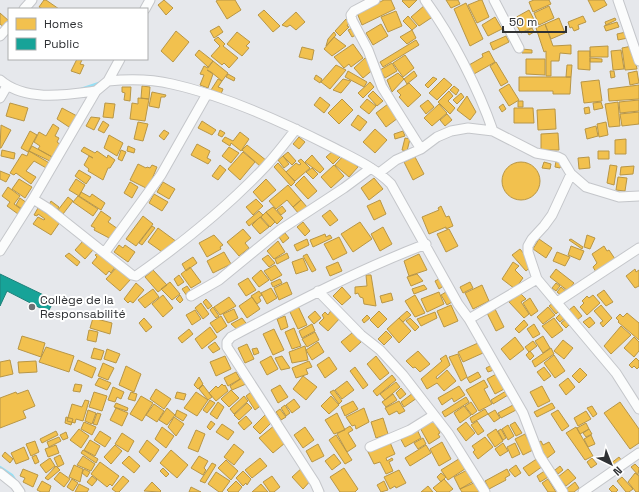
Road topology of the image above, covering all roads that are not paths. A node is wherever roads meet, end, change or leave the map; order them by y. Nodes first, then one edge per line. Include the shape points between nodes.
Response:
1 (32, 0) edge
2 (375, 0) edge
3 (425, 0) edge
4 (494, 0) edge
5 (618, 0) edge
6 (25, 8) edge
7 (8, 27) edge
8 (0, 36) edge
9 (519, 48) dead end
10 (639, 61) edge
11 (118, 63) edge
12 (126, 79) junction
13 (108, 81) junction
14 (3, 83) edge
15 (96, 91) junction
16 (207, 94) junction
17 (0, 98) edge
18 (296, 129) junction
19 (492, 132) junction
20 (421, 149) junction
21 (375, 170) junction
22 (571, 174) junction
23 (639, 196) edge
24 (33, 199) junction
25 (426, 244) junction
26 (639, 248) edge
27 (0, 251) edge
28 (105, 252) junction
29 (537, 279) junction
30 (318, 291) junction
31 (191, 296) dead end
32 (557, 302) junction
33 (469, 319) junction
34 (639, 409) edge
35 (434, 415) junction
36 (370, 447) dead end
37 (639, 453) edge
38 (0, 473) edge
39 (587, 491) edge
40 (20, 492) edge
41 (319, 492) edge
42 (485, 492) edge
43 (563, 492) edge

1 - 6 street
2 - 20 street via 354,11 351,15 352,20 368,50 382,87
3 - 19 street via 439,20 484,107
4 - 9 street
5 - 10 street
7 - 8 street
11 - 12 street
11 - 13 street
12 - 13 street
12 - 16 street via 170,83
13 - 15 street
14 - 15 street via 36,95
14 - 17 street
15 - 24 street
16 - 18 street
16 - 28 street via 161,175
18 - 21 street
18 - 28 street via 265,167 243,188 167,254 136,276
19 - 20 street via 468,128 451,131 437,137
19 - 22 street via 536,153 562,159
20 - 21 street
21 - 25 street via 391,184
21 - 31 street via 280,230 219,280
22 - 23 street via 586,187 619,197
22 - 29 street via 552,215 528,246
24 - 27 street
24 - 28 street via 50,209
25 - 30 street
25 - 33 street via 458,304
26 - 32 street
29 - 32 street
29 - 33 street
30 - 35 street via 360,335 380,350 403,374
30 - 41 street via 231,337 227,347
32 - 34 street via 616,373
33 - 43 street via 523,413 539,455
35 - 36 street via 410,430
35 - 42 street
37 - 39 street
38 - 40 street

